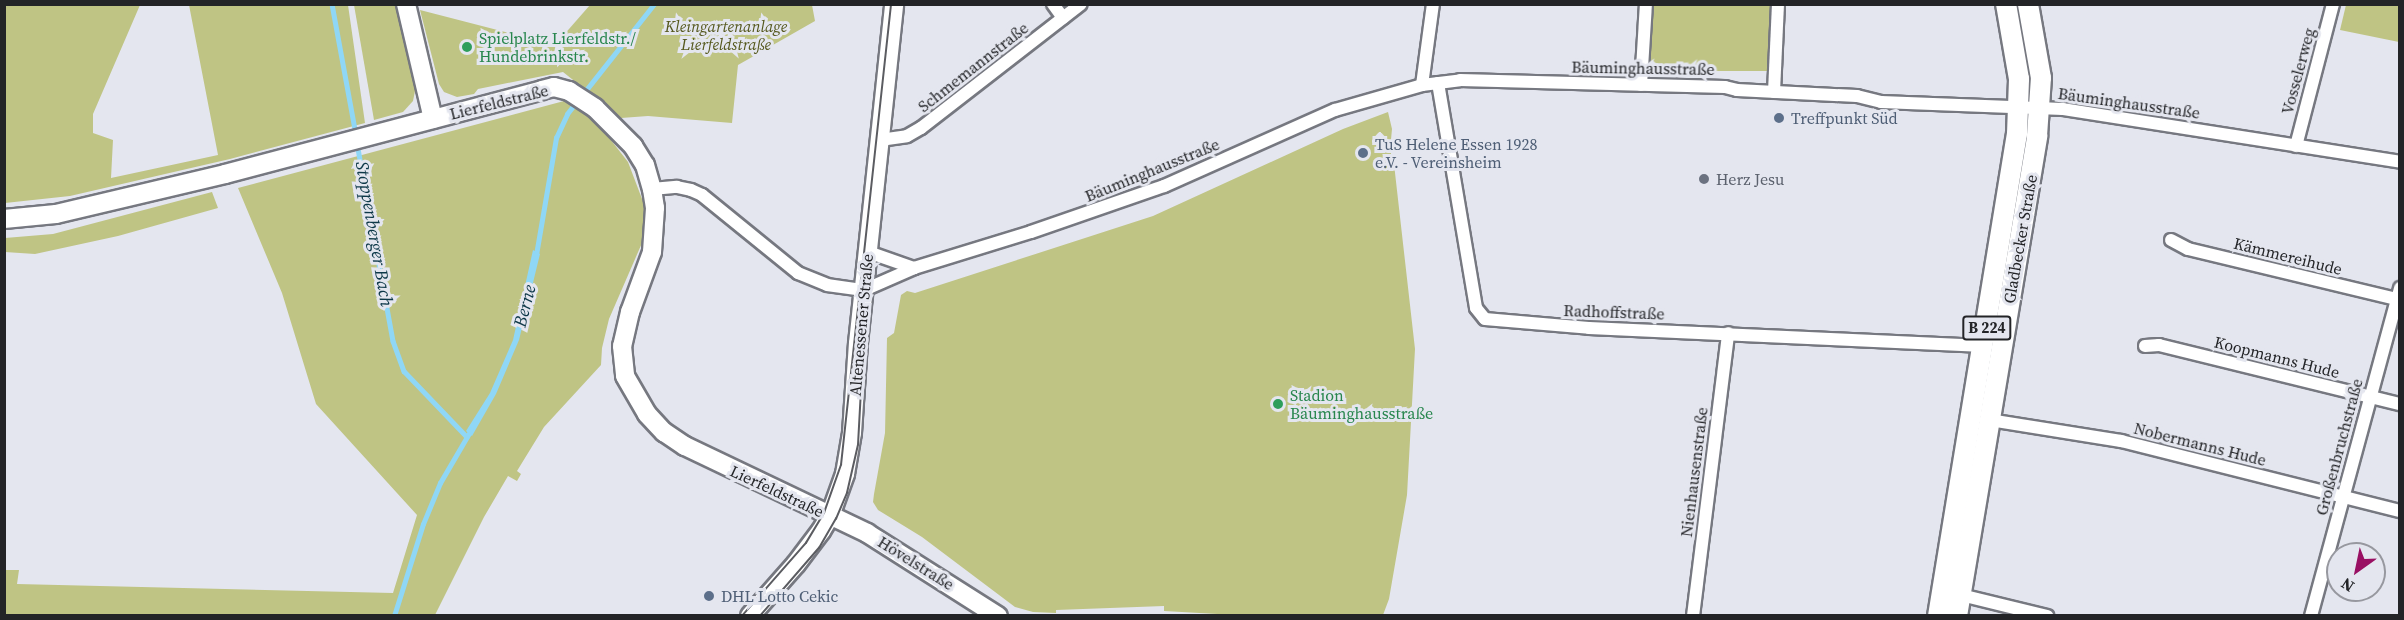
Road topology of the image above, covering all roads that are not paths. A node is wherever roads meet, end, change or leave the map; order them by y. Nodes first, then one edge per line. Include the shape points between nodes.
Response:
1 (406, 4) edge
2 (894, 4) edge
3 (1053, 4) edge
4 (1081, 4) edge
5 (1433, 4) edge
6 (1646, 4) edge
7 (1778, 4) edge
8 (2006, 4) edge
9 (2028, 4) edge
10 (2332, 4) edge
11 (1063, 18) junction
12 (1438, 83) junction
13 (1422, 85) junction
14 (1641, 85) junction
15 (1774, 92) junction
16 (2019, 107) junction
17 (2041, 108) junction
18 (433, 119) junction
19 (880, 140) junction
20 (2296, 146) junction
21 (2400, 162) edge
22 (652, 189) junction
23 (4, 219) edge
24 (2171, 240) dead end
25 (868, 252) junction
26 (914, 268) junction
27 (864, 290) junction
28 (2398, 296) edge
29 (1728, 333) junction
30 (1984, 346) junction
31 (2145, 346) dead end
32 (2370, 397) junction
33 (2400, 404) edge
34 (1990, 420) junction
35 (2343, 496) junction
36 (2400, 511) edge
37 (830, 516) junction
38 (1961, 595) junction
39 (750, 615) edge
40 (998, 615) edge
41 (1693, 615) edge
42 (1938, 615) edge
43 (1957, 615) edge
44 (2047, 615) edge
45 (2311, 615) edge

1 - 18 main road
2 - 19 main road, Altenessener Straße
3 - 11 street
4 - 11 street, Schmemannstraße
5 - 13 street
6 - 14 street
7 - 15 street
8 - 16 main road, Gladbecker Straße / B 224 via 2019,72
9 - 17 main road, Gladbecker Straße / B 224 via 2038,50
10 - 20 street, Vosselerweg
11 - 19 street, Schmemannstraße via 921,128 907,136
12 - 13 street, Bäuminghausstraße
12 - 14 street, Bäuminghausstraße via 1460,80
12 - 29 street, Radhoffstraße via 1479,315 1492,321
13 - 26 street, Bäuminghausstraße via 1335,110 1156,189
14 - 15 street, Bäuminghausstraße
15 - 16 street, Bäuminghausstraße via 1857,96 1881,102
16 - 17 street, Bäuminghausstraße
16 - 30 main road, Gladbecker Straße / B 224
17 - 20 street, Bäuminghausstraße via 2120,116
17 - 34 main road, Gladbecker Straße / B 224
18 - 22 main road, Lierfeldstraße via 554,87 569,91 595,108 633,146 645,165
18 - 23 main road, Lierfeldstraße via 56,214
19 - 25 main road, Altenessener Straße
20 - 21 street, Bäuminghausstraße
22 - 27 street via 676,187 702,195 798,273 827,285
22 - 37 main road, Lierfeldstraße via 652,252 622,346 625,376 634,394 664,432 685,446
24 - 28 street, Kämmereihude via 2188,249
25 - 26 street
25 - 27 main road, Altenessener Straße
26 - 27 street, Bäuminghausstraße
27 - 37 main road, Altenessener Straße via 849,454
28 - 32 street, Großenbruchstraße
29 - 30 street, Radhoffstraße
29 - 41 street, Nienhausenstraße
30 - 42 main road, Gladbecker Straße / B 224
31 - 32 street, Koopmanns Hude via 2159,345
32 - 33 street, Koopmanns Hude
32 - 35 street, Großenbruchstraße
34 - 35 street, Nobermanns Hude via 2121,441
34 - 38 main road, Gladbecker Straße / B 224
35 - 36 street, Nobermanns Hude
35 - 45 street, Großenbruchstraße
37 - 39 main road, Altenessener Straße via 807,551
37 - 40 main road, Hövelstraße via 917,562
38 - 43 main road, Gladbecker Straße / B 224
38 - 44 street

